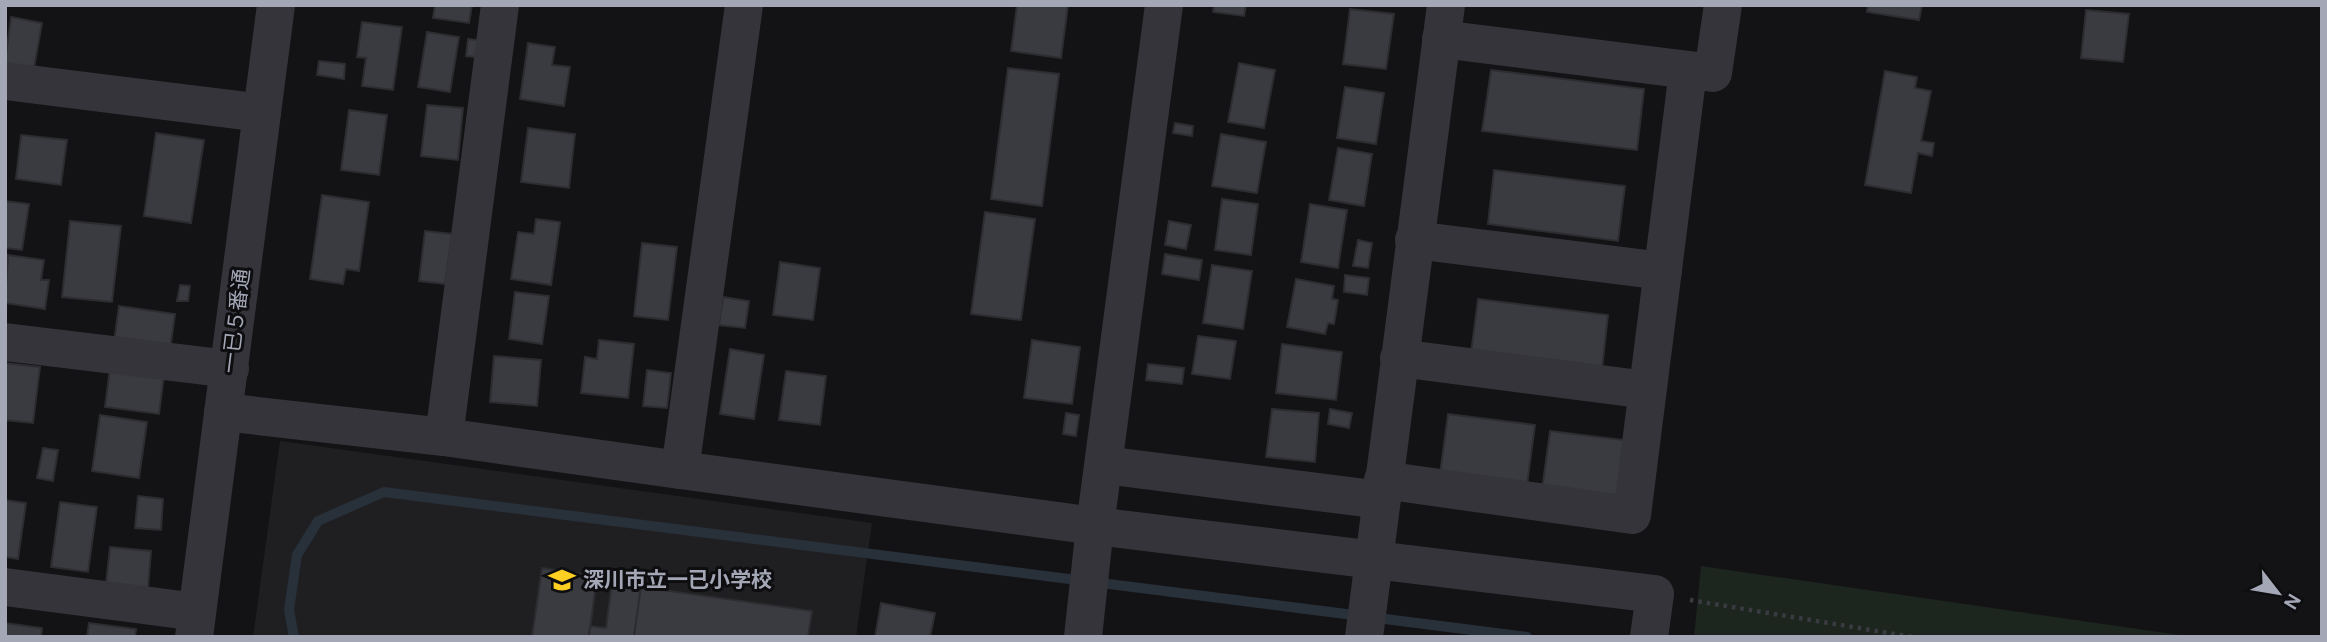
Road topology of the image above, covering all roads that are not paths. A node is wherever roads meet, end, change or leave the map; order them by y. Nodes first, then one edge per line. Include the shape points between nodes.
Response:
1 (276, 5) edge
2 (500, 5) edge
3 (744, 5) edge
4 (1164, 5) edge
5 (1723, 5) edge
6 (1444, 22) edge
7 (1688, 71) junction
8 (5, 81) edge
9 (262, 113) junction
10 (1415, 240) junction
11 (1662, 271) junction
12 (5, 342) edge
13 (1399, 358) junction
14 (230, 369) junction
15 (1647, 390) junction
16 (223, 412) junction
17 (444, 437) junction
18 (1104, 465) junction
19 (680, 470) junction
20 (1382, 490) junction
21 (1095, 526) junction
22 (1375, 558) junction
23 (5, 587) edge
24 (196, 625) edge
25 (1083, 637) edge
26 (1364, 637) edge
27 (1649, 637) edge

1 - 9 street, 一已５番通
2 - 17 street
3 - 19 street
4 - 18 street
5 - 7 street via 1713,73
6 - 7 street
6 - 10 street
7 - 11 street
8 - 9 street
9 - 14 street, 一已５番通
10 - 11 street
10 - 13 street
11 - 15 street
12 - 14 street
13 - 15 street
13 - 20 street
14 - 16 street, 一已５番通
15 - 20 street via 1632,516
16 - 17 street
16 - 24 street, 一已５番通
17 - 19 street
18 - 20 street
18 - 21 street
19 - 21 street
20 - 22 street
21 - 22 street
21 - 25 street
22 - 26 street
22 - 27 street via 1655,594
23 - 24 street

